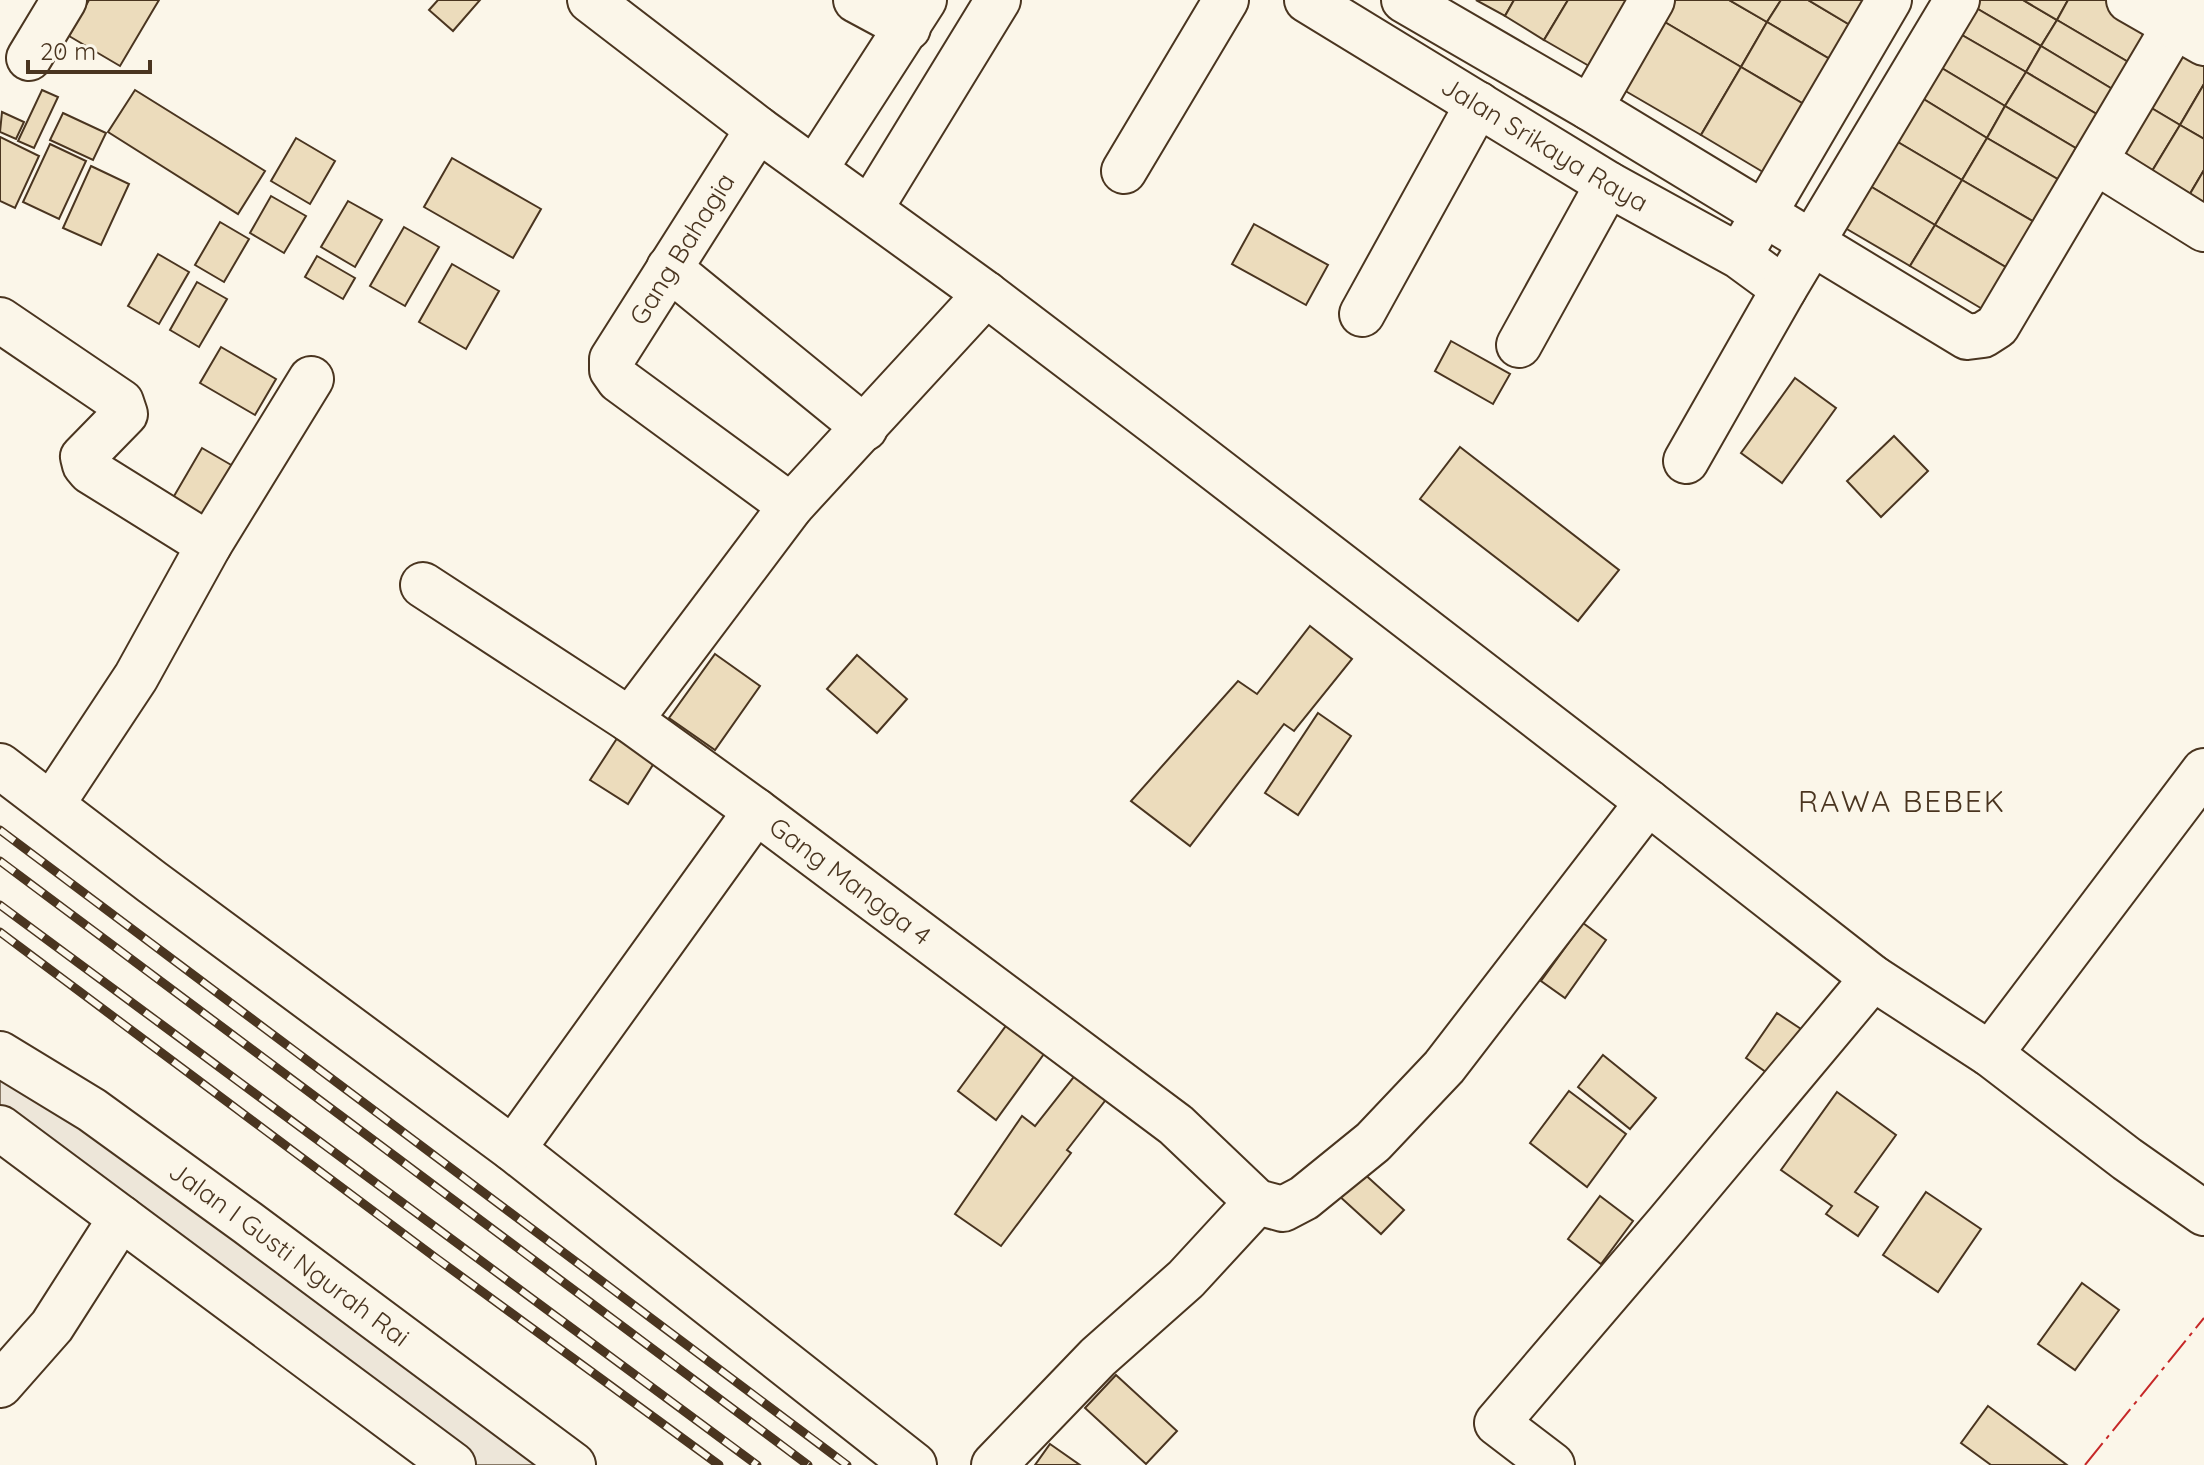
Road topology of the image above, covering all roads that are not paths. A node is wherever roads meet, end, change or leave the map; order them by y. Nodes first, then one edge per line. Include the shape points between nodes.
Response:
1 (64, 0) edge
2 (590, 0) edge
3 (856, 0) edge
4 (998, 0) edge
5 (1226, 0) edge
6 (1307, 0) edge
7 (1404, 0) edge
8 (1652, 0) edge
9 (1889, 0) edge
10 (1957, 0) edge
11 (2129, 0) edge
12 (916, 14) edge
13 (2189, 23) edge
14 (29, 58) dead end
15 (1478, 104) junction
16 (1590, 108) junction
17 (758, 129) junction
18 (2095, 161) junction
19 (815, 169) junction
20 (1124, 171) dead end
21 (1608, 184) junction
22 (870, 209) junction
23 (1764, 214) junction
24 (2204, 229) edge
25 (1812, 244) junction
26 (1739, 256) junction
27 (669, 268) junction
28 (1784, 289) junction
29 (986, 294) junction
30 (1362, 314) dead end
31 (0, 320) edge
32 (1519, 345) dead end
33 (311, 379) dead end
34 (865, 428) junction
35 (1686, 461) dead end
36 (791, 506) junction
37 (209, 545) junction
38 (423, 585) dead end
39 (630, 720) junction
40 (0, 766) edge
41 (2204, 771) edge
42 (1648, 802) junction
43 (52, 804) junction
44 (756, 811) junction
45 (1873, 978) junction
46 (0, 1054) edge
47 (1990, 1054) junction
48 (0, 1128) edge
49 (513, 1149) junction
50 (1257, 1202) junction
51 (2204, 1213) edge
52 (121, 1218) junction
53 (0, 1385) edge
54 (453, 1465) edge
55 (573, 1465) edge
56 (914, 1465) edge
57 (994, 1465) edge
58 (1552, 1465) edge

1 - 14 street
2 - 17 street
3 - 12 street
4 - 22 street
5 - 20 street
6 - 15 street, Jalan Srikaya Raya
7 - 16 street, Jalan Srikaya Raya
8 - 16 street
9 - 23 street
10 - 25 street
11 - 13 street
12 - 19 street
13 - 18 street, Jalan Srikaya Raya
15 - 21 street, Jalan Srikaya Raya
15 - 30 street
16 - 23 street, Jalan Srikaya Raya
17 - 19 street
17 - 27 street, Gang Bahagia
18 - 24 street
18 - 25 street, Jalan Srikaya Raya via 1997,326 1983,335 1967,337
19 - 22 street
21 - 26 street, Jalan Srikaya Raya
21 - 32 street
22 - 29 street
23 - 25 street, Jalan Srikaya Raya
23 - 26 street
25 - 28 street
26 - 28 street, Jalan Srikaya Raya
27 - 34 street
27 - 36 street, Gang Bahagia via 612,359 612,370
28 - 35 street
29 - 34 street
29 - 42 street
31 - 37 street via 121,402 125,414 83,457 90,471
33 - 37 street
34 - 36 street
36 - 39 street
37 - 43 street via 136,677
38 - 39 street, Gang Mangga 4
39 - 44 street, Gang Mangga 4
40 - 43 street
41 - 47 street
42 - 45 street
42 - 50 street via 1444,1067 1373,1142 1283,1209
43 - 49 street
44 - 49 street
44 - 50 street, Gang Mangga 4 via 1176,1125
45 - 47 street
45 - 58 street via 1497,1423
46 - 55 street, Jalan I Gusti Ngurah Rai via 92,1110
47 - 51 street
48 - 52 street
49 - 56 street
50 - 57 street via 1186,1279 1098,1357
52 - 53 street via 52,1326
52 - 54 street

